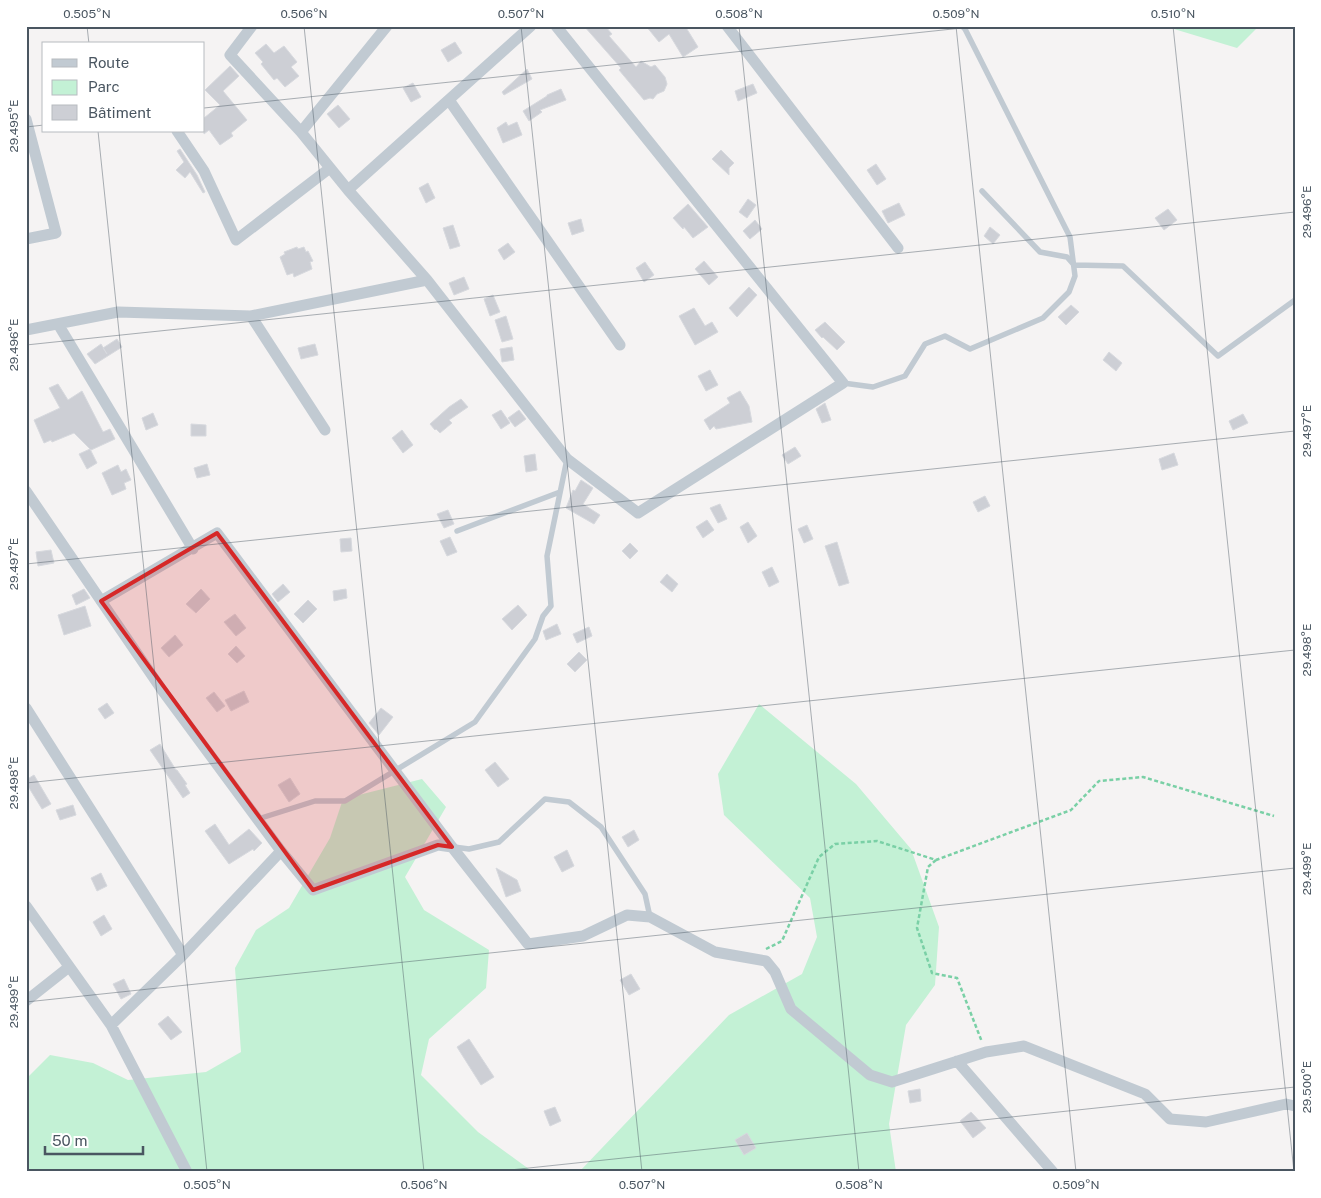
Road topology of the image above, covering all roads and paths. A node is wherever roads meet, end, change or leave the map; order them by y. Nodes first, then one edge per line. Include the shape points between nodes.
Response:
1 (387, 26) edge
2 (531, 26) edge
3 (556, 26) edge
4 (727, 26) edge
5 (962, 26) edge
6 (249, 28) edge
7 (449, 100) junction
8 (26, 119) edge
9 (178, 132) edge
10 (301, 132) junction
11 (330, 168) junction
12 (348, 190) junction
13 (982, 191) dead end
14 (26, 239) edge
15 (898, 248) dead end
16 (1074, 265) junction
17 (427, 280) junction
18 (1295, 300) edge
19 (251, 316) junction
20 (58, 324) junction
21 (26, 330) edge
22 (620, 345) dead end
23 (843, 383) junction
24 (325, 430) dead end
25 (567, 458) junction
26 (26, 491) edge
27 (560, 492) junction
28 (457, 531) dead end
29 (193, 549) junction
30 (101, 600) junction
31 (26, 708) edge
32 (395, 770) junction
33 (1274, 816) dead end
34 (258, 819) junction
35 (452, 847) junction
36 (281, 851) junction
37 (936, 860) junction
38 (26, 906) edge
39 (650, 916) junction
40 (183, 955) junction
41 (748, 958) junction
42 (69, 967) junction
43 (26, 1001) edge
44 (112, 1025) junction
45 (986, 1052) junction
46 (957, 1061) junction
47 (1295, 1106) edge
48 (186, 1172) edge
49 (1053, 1172) edge

1 - 10 street
2 - 7 street
3 - 23 street
4 - 15 street
5 - 16 lane via 1070,237
6 - 10 street via 230,55
7 - 12 street
7 - 22 street
8 - 14 street via 56,233
9 - 11 street via 204,171 236,240
10 - 11 street
11 - 12 street
12 - 17 street
13 - 16 lane via 1040,252 1068,257
16 - 18 lane via 1123,266 1218,356
16 - 23 lane via 1075,276 1069,292 1043,318 970,349 945,336 925,344 905,376 873,387
17 - 19 street
17 - 25 street
19 - 20 street via 118,312
19 - 24 street
20 - 21 street
20 - 29 street
23 - 25 street via 638,513
25 - 27 lane
26 - 30 street
27 - 28 lane
27 - 32 lane via 547,556 552,606 543,616 535,638 475,722
29 - 30 street
29 - 32 street via 217,533
30 - 34 street via 162,690
31 - 40 street
32 - 34 lane via 345,801 314,801
32 - 35 street
33 - 37 path via 1143,777 1099,781 1071,810
34 - 36 street
35 - 36 street via 438,845 313,890
35 - 39 street via 528,944 584,936 627,915
35 - 39 lane via 469,849 499,842 545,799 569,802 601,827 645,894
36 - 40 street
37 - 41 path via 877,841 835,844 820,857 782,941
37 - 45 path via 928,867 917,928 932,974 956,978
38 - 42 street
39 - 41 street via 715,952
40 - 44 street
41 - 46 street via 766,961 775,972 791,1009 870,1076 892,1082
42 - 43 street
42 - 44 street
44 - 48 street
45 - 46 street
45 - 47 street via 1024,1046 1145,1094 1170,1119 1206,1122 1286,1104
46 - 49 street

